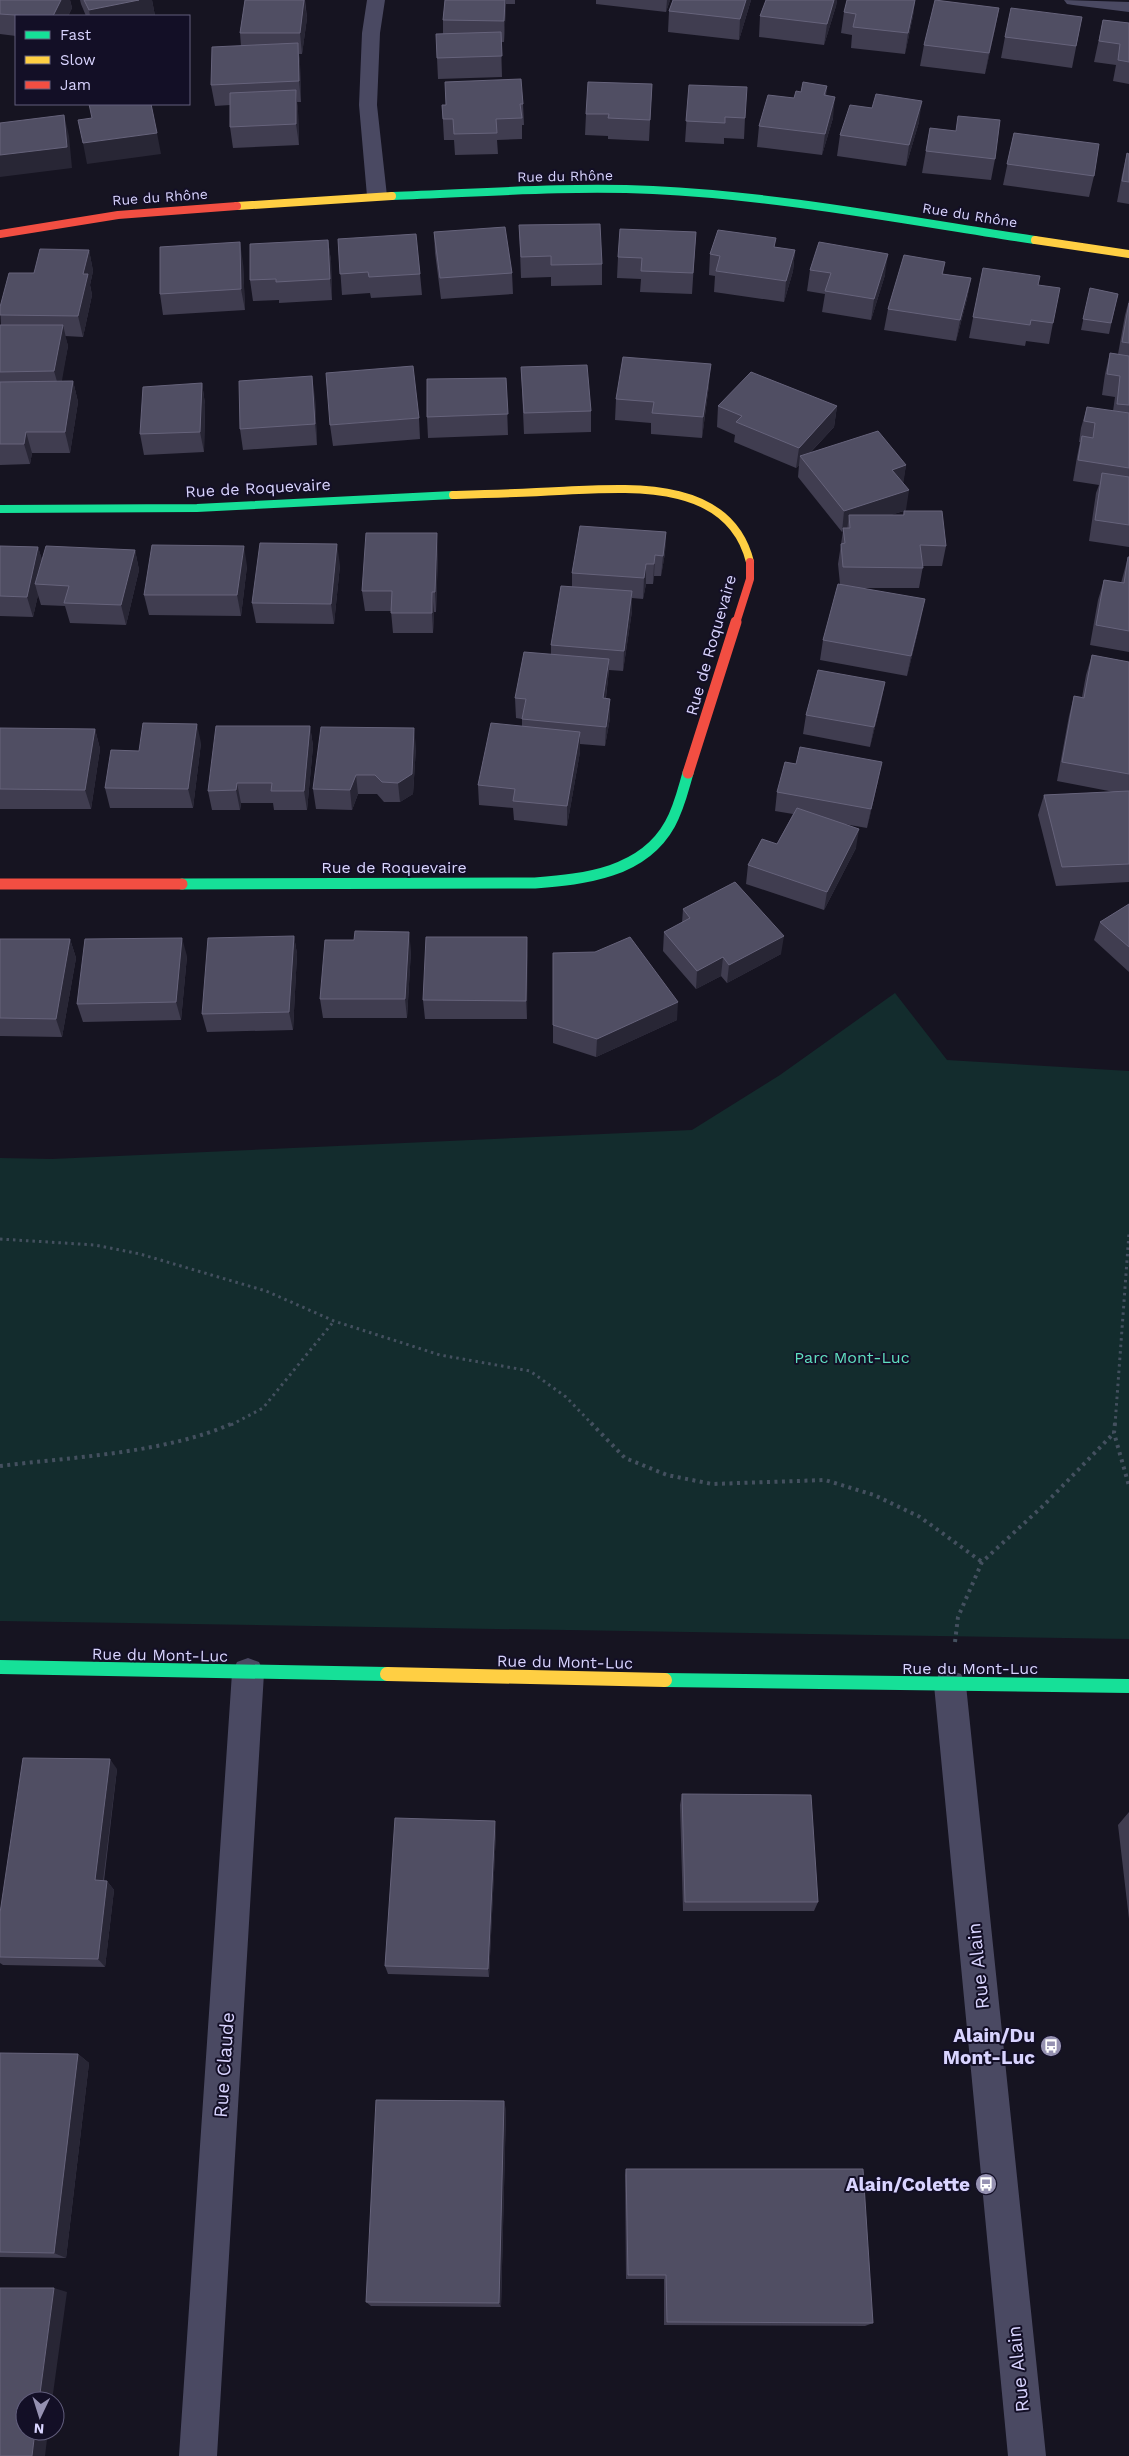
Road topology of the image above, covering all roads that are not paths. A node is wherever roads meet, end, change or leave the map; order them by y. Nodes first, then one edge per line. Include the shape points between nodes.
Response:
1 (376, 0) edge
2 (1073, 0) edge
3 (1129, 7) edge
4 (377, 196) junction
5 (0, 234) edge
6 (1129, 254) edge
7 (0, 509) edge
8 (0, 884) edge
9 (0, 1667) edge
10 (248, 1673) junction
11 (950, 1685) junction
12 (1129, 1686) edge
13 (198, 2456) edge
14 (1026, 2456) edge

1 - 4 street via 371,33 368,106
2 - 3 street
4 - 5 street, Rue du Rhône via 118,215
4 - 6 street, Rue du Rhône via 594,189 696,193 794,204
7 - 8 street, Rue de Roquevaire via 206,508 641,488 696,500 718,513 737,531 748,553 750,579 677,809 665,834 644,855 615,870 582,879 535,883
9 - 10 street, Rue du Mont-Luc
10 - 11 street, Rue du Mont-Luc
10 - 13 street, Rue Claude
11 - 12 street, Rue du Mont-Luc
11 - 14 street, Rue Alain

